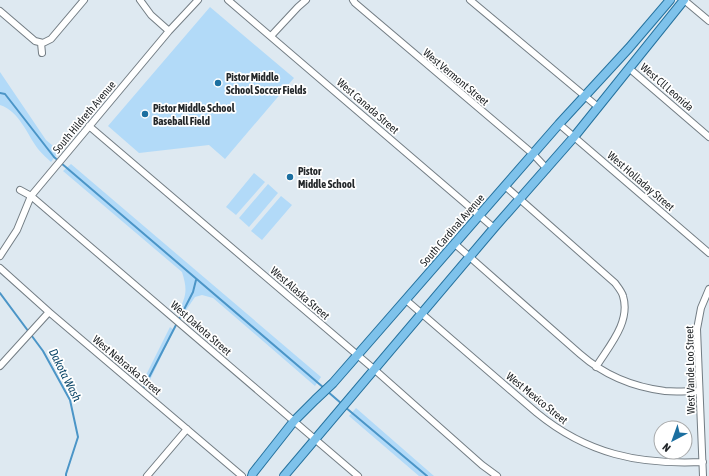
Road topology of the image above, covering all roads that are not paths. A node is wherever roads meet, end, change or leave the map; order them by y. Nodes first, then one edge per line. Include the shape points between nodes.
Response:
1 (84, 0) edge
2 (140, 0) edge
3 (198, 0) edge
4 (228, 0) edge
5 (306, 0) edge
6 (353, 0) edge
7 (470, 0) edge
8 (670, 0) edge
9 (684, 0) edge
10 (0, 11) edge
11 (709, 21) edge
12 (169, 32) junction
13 (271, 36) junction
14 (41, 43) junction
15 (42, 53) dead end
16 (630, 69) junction
17 (585, 97) junction
18 (598, 107) junction
19 (559, 124) junction
20 (89, 126) junction
21 (574, 137) junction
22 (709, 137) edge
23 (533, 154) junction
24 (547, 169) junction
25 (505, 186) junction
26 (20, 190) dead end
27 (31, 196) junction
28 (520, 200) junction
29 (479, 215) junction
30 (494, 228) junction
31 (455, 244) junction
32 (709, 253) edge
33 (0, 256) edge
34 (470, 258) junction
35 (0, 268) edge
36 (709, 289) edge
37 (406, 300) junction
38 (49, 312) junction
39 (422, 314) junction
40 (357, 355) junction
41 (0, 366) edge
42 (596, 367) junction
43 (375, 370) junction
44 (699, 391) junction
45 (294, 421) junction
46 (187, 429) junction
47 (316, 439) junction
48 (703, 462) junction
49 (147, 476) edge
50 (242, 476) edge
51 (252, 476) edge
52 (284, 476) edge
53 (358, 476) edge
54 (497, 476) edge
55 (703, 476) edge

1 - 14 street via 51,39
2 - 12 street
3 - 12 street, South Hildreth Avenue
4 - 13 street, West Canada Street
5 - 13 street
6 - 23 street, West Vermont Street
7 - 17 street
8 - 17 main road, South Cardinal Avenue
9 - 11 street
9 - 16 main road
10 - 14 street via 32,40
12 - 20 street, South Hildreth Avenue
13 - 29 street, West Canada Street
14 - 15 street
16 - 18 main road
16 - 22 street, West Cll Leonida
17 - 18 street
17 - 19 main road, South Cardinal Avenue
18 - 21 main road
19 - 21 street, West Holladay Street
19 - 23 main road, South Cardinal Avenue
20 - 27 street, South Hildreth Avenue
20 - 40 street, West Alaska Street
21 - 24 main road
21 - 32 street, West Holladay Street
23 - 24 street, West Vermont Street
23 - 25 main road, South Cardinal Avenue
24 - 28 main road
25 - 28 street
25 - 29 main road, South Cardinal Avenue
26 - 27 street, West Dakota Street
27 - 33 street, South Hildreth Avenue via 17,230
27 - 45 street, West Dakota Street
28 - 30 main road
28 - 42 street via 615,283 623,295 626,308 623,323
29 - 30 street, West Canada Street
29 - 31 main road, South Cardinal Avenue
30 - 34 main road
31 - 34 street
31 - 37 main road, South Cardinal Avenue
34 - 39 main road
34 - 42 street
35 - 38 street, West Nebraska Street
36 - 44 street, West Vande Loo Street via 701,308 697,329
37 - 39 street, West Mexico Street
37 - 40 main road, South Cardinal Avenue
38 - 41 street
38 - 46 street, West Nebraska Street
39 - 43 main road
39 - 48 street, West Mexico Street via 536,413 570,436 605,452 632,459 661,463
40 - 43 street, West Alaska Street
40 - 45 main road, South Cardinal Avenue
42 - 44 street via 637,386 666,391
43 - 47 main road
43 - 54 street, West Alaska Street
44 - 48 street, West Vande Loo Street
45 - 47 street, West Dakota Street
45 - 51 main road, South Cardinal Avenue
46 - 49 street
46 - 50 street, West Nebraska Street
47 - 52 main road
47 - 53 street, West Dakota Street
48 - 55 street, West Vande Loo Street

